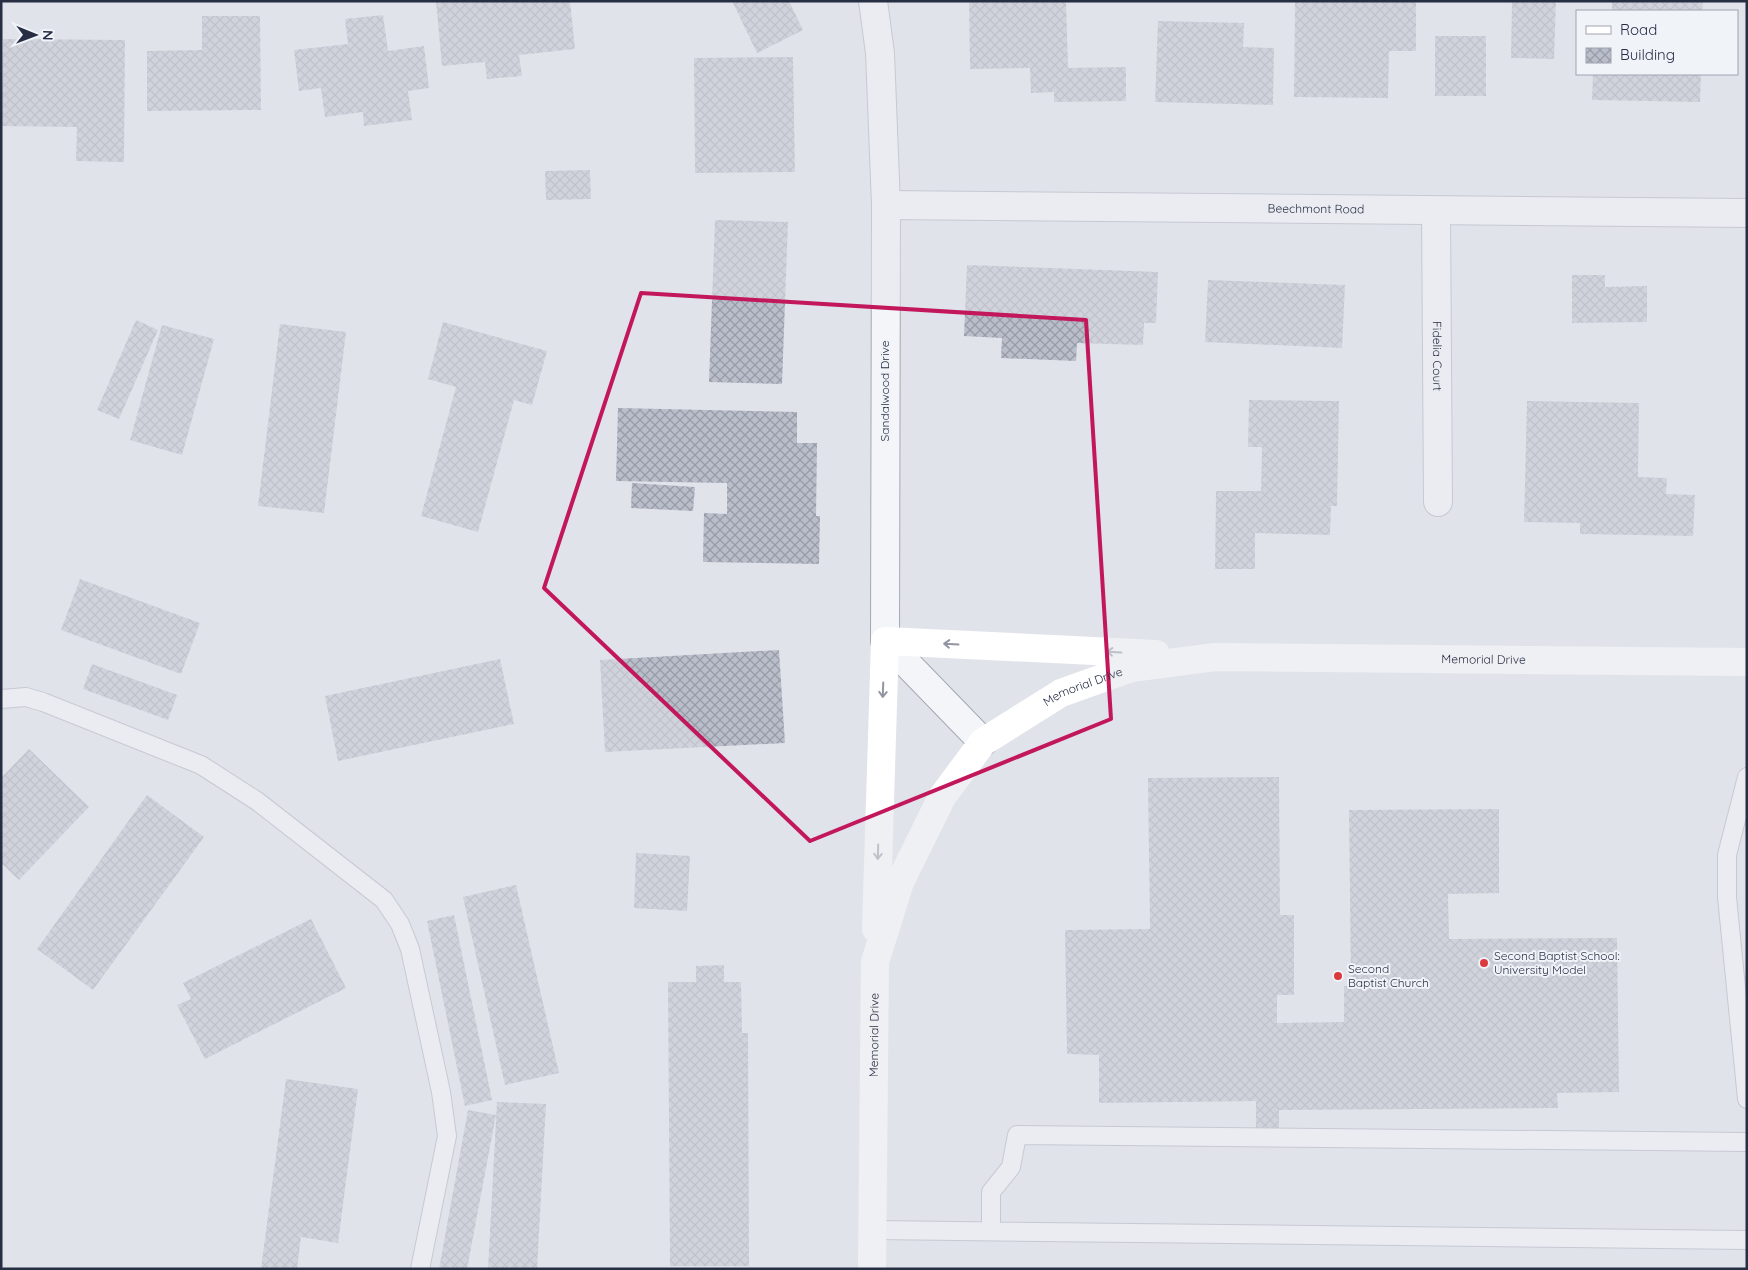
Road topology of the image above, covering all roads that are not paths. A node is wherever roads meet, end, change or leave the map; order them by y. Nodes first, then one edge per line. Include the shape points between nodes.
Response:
1 (873, 1) edge
2 (886, 205) junction
3 (1436, 211) junction
4 (1747, 214) edge
5 (1438, 502) dead end
6 (884, 641) junction
7 (1215, 657) junction
8 (1747, 662) edge
9 (1, 699) edge
10 (983, 742) junction
11 (1747, 777) edge
12 (875, 962) junction
13 (1747, 1099) edge
14 (1747, 1142) edge
15 (874, 1230) junction
16 (991, 1231) junction
17 (1747, 1240) edge
18 (420, 1269) edge
19 (872, 1269) edge

1 - 2 street, Sandalwood Drive via 880,53
2 - 3 street, Beechmont Road
2 - 6 street, Sandalwood Drive
3 - 4 street, Beechmont Road
3 - 5 street, Fidelia Court
7 -> 6 street
6 - 10 street
6 -> 12 street
7 - 8 street, Memorial Drive
7 - 10 street, Memorial Drive via 1131,668 1061,693
9 - 18 lane via 26,697 43,702 201,765 257,801 384,900 400,924 410,949 441,1092 447,1136
10 - 12 street, Memorial Drive via 942,797 900,882
11 - 13 lane via 1727,855 1727,897
12 - 15 street, Memorial Drive
14 - 16 lane via 1016,1135 1011,1167 992,1192
15 - 16 lane
15 - 19 street, Memorial Drive
16 - 17 lane

